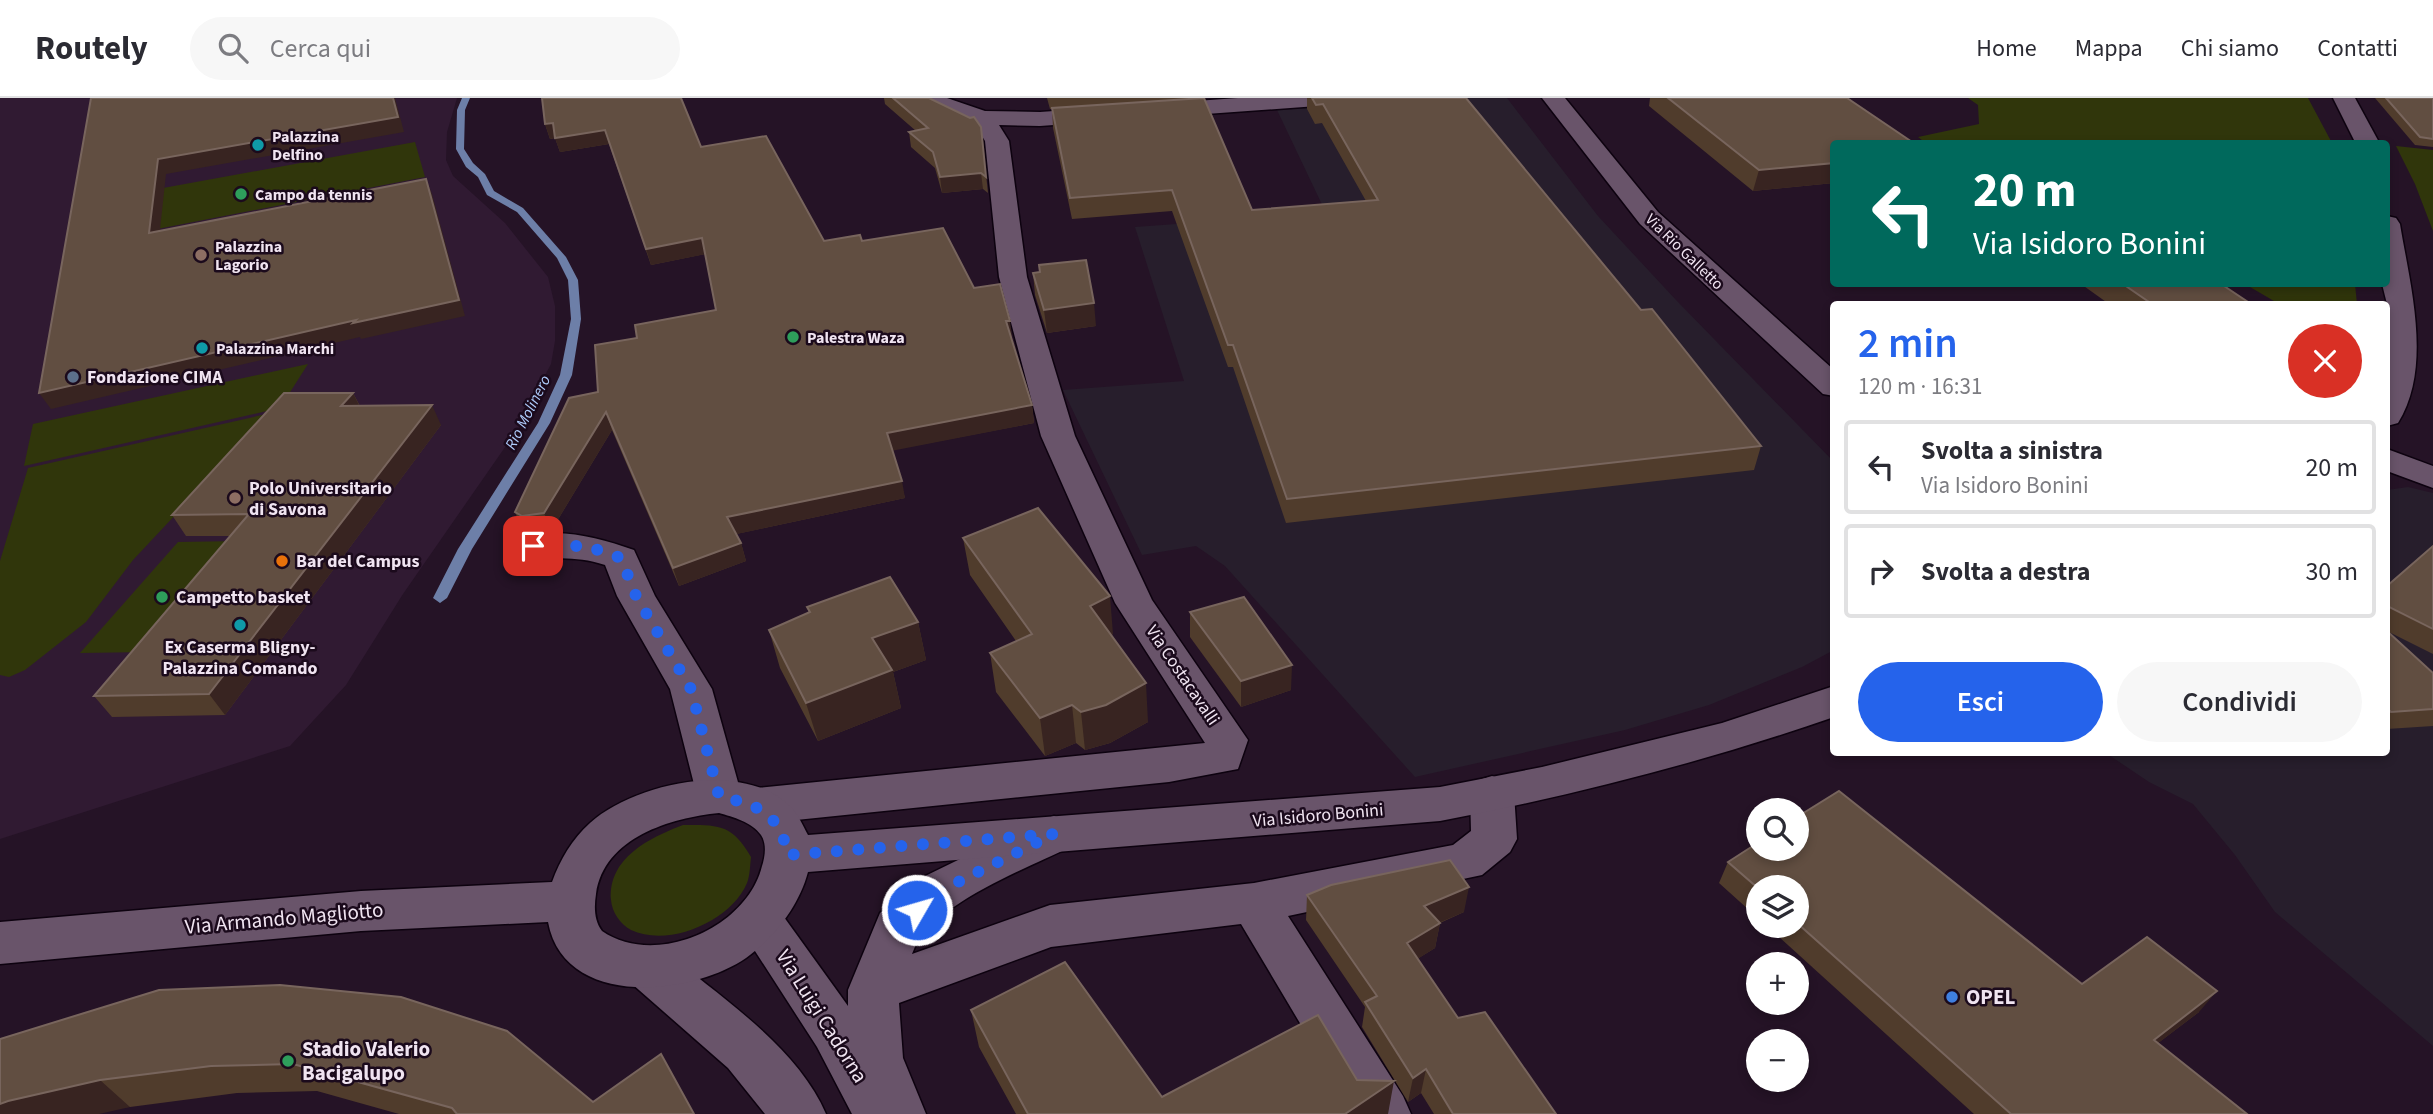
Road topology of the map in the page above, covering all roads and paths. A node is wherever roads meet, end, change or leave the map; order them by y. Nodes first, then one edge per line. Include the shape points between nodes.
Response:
1 (926, 98) edge
2 (1005, 98) edge
3 (1331, 98) edge
4 (1553, 98) edge
5 (2344, 98) edge
6 (991, 134) junction
7 (2366, 140) edge
8 (2390, 247) edge
9 (1830, 383) edge
10 (2390, 407) edge
11 (2390, 460) edge
12 (2433, 478) edge
13 (533, 546) dead end
14 (1830, 702) edge
15 (1492, 793) junction
16 (737, 801) junction
17 (1054, 834) junction
18 (788, 855) junction
19 (569, 901) junction
20 (1254, 903) junction
21 (759, 920) junction
22 (0, 943) edge
23 (649, 968) junction
24 (873, 990) junction
25 (799, 1114) edge
26 (881, 1114) edge
27 (899, 1114) edge
28 (1384, 1114) edge

1 - 6 street
2 - 6 street
3 - 6 street via 1087,117
4 - 9 street, Via Rio Galletto via 1649,218
5 - 7 street
6 - 16 street, Via Costacavalli via 1013,277 1058,436 1134,604 1227,740 1223,757
8 - 10 street via 2403,345 2402,372
11 - 12 street
13 - 16 street via 586,546 621,558 636,596 691,689
14 - 15 street, Via Isidoro Bonini via 1727,738 1542,785
15 - 17 street, Via Isidoro Bonini via 1440,804 1347,813
15 - 20 street via 1494,839 1465,862
16 - 18 street via 773,818 784,835
16 - 19 street via 680,799 640,813 605,836 580,867
17 - 18 street, Via Isidoro Bonini
17 - 24 street, Via Luigi Cadorna via 936,893 897,928
18 - 21 street via 785,877
19 - 22 street, Via Armando Magliotto via 361,911
19 - 23 street via 570,922 580,941 597,956
20 - 24 street via 1050,926
20 - 28 street
21 - 23 street via 727,945 689,961
21 - 26 street, Via Luigi Cadorna via 835,1030
23 - 25 street via 747,1051
24 - 27 street, Via Luigi Cadorna via 877,1058

